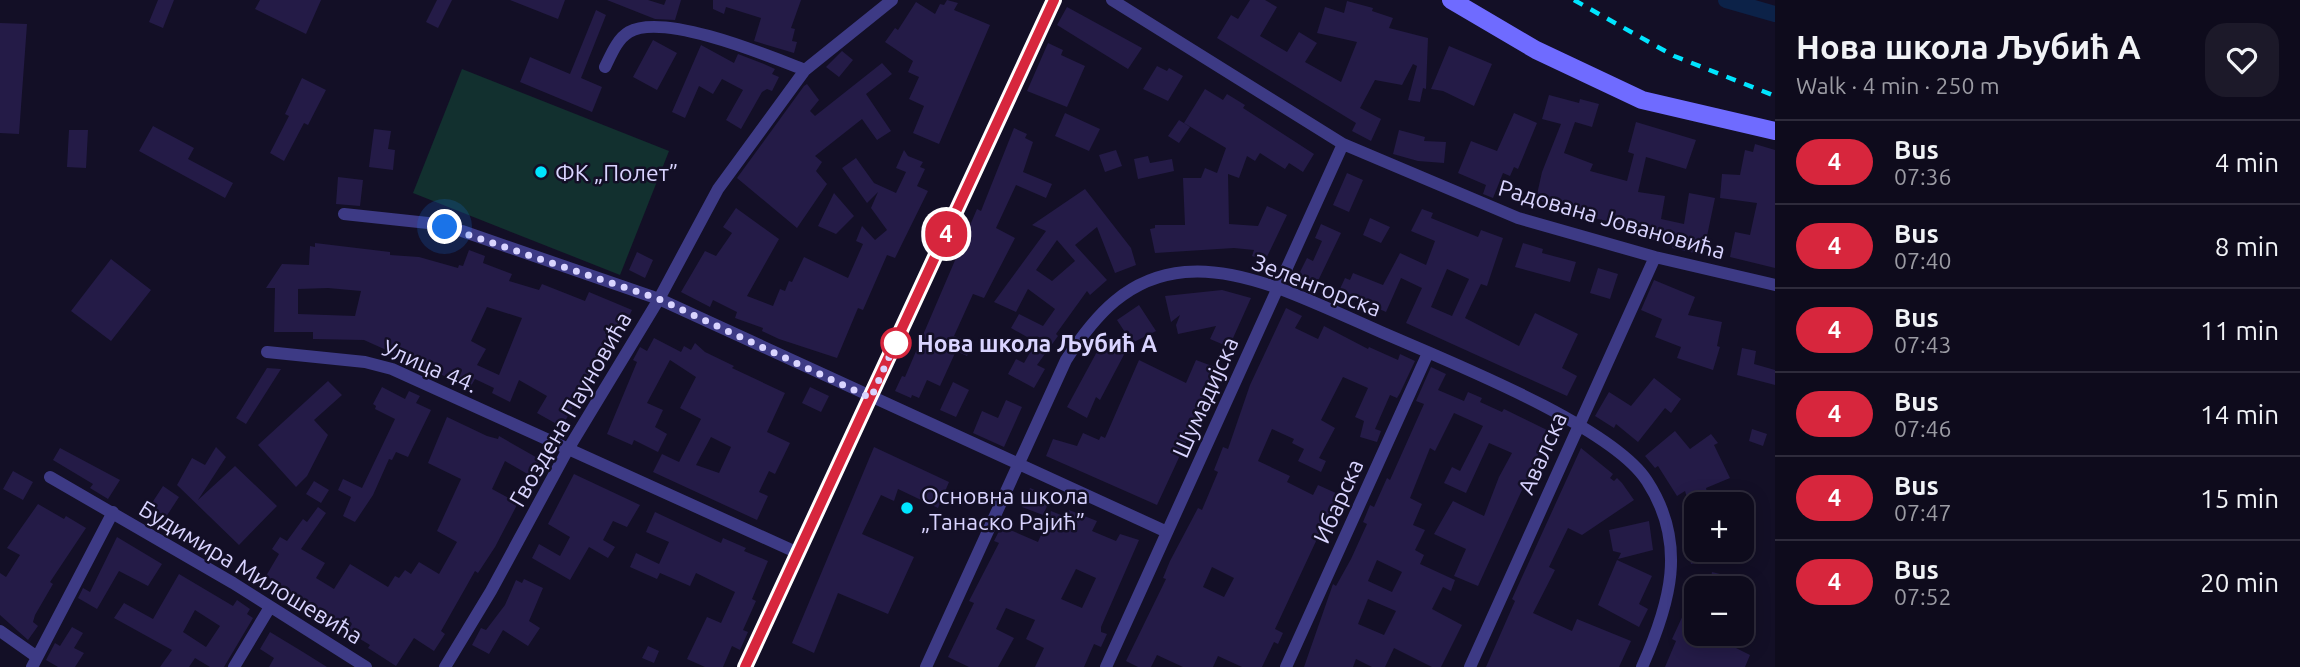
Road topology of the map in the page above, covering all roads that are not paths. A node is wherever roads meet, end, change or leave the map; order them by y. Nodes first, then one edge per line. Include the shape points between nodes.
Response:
1 (892, 0) edge
2 (1054, 0) edge
3 (1112, 0) edge
4 (1451, 0) edge
5 (605, 67) dead end
6 (805, 70) junction
7 (1775, 131) edge
8 (1343, 144) junction
9 (344, 214) dead end
10 (1655, 257) junction
11 (1775, 285) edge
12 (1277, 287) junction
13 (659, 299) junction
14 (267, 352) dead end
15 (1428, 353) junction
16 (871, 398) junction
17 (1578, 424) junction
18 (567, 451) junction
19 (1019, 466) junction
20 (50, 477) dead end
21 (113, 512) junction
22 (1167, 532) junction
23 (798, 553) junction
24 (270, 607) junction
25 (0, 631) edge
26 (34, 662) edge
27 (234, 667) edge
28 (366, 667) edge
29 (445, 667) edge
30 (745, 667) edge
31 (926, 667) edge
32 (1106, 667) edge
33 (1286, 667) edge
34 (1470, 667) edge
35 (1642, 667) edge

1 - 6 street, Гвоздена Пауновића
2 - 16 street
3 - 8 street, Радована Јовановића
4 - 7 main road via 1527,46 1642,100
5 - 6 street via 621,38 640,27 737,44
6 - 13 street, Гвоздена Пауновића via 718,189
8 - 10 street, Радована Јовановића via 1518,218
8 - 12 street, Шумадијска
9 - 13 street via 462,230
10 - 11 street, Радована Јовановића
10 - 17 street, Авалска
12 - 15 street, Зеленгорска
12 - 19 street, Зеленгорска via 1225,274 1185,272 1114,300 1098,313 1066,360
12 - 22 street, Шумадијска
13 - 16 street
13 - 18 street, Гвоздена Пауновића
14 - 18 street, Улица 44. via 392,369
15 - 17 street, Зеленгорска
15 - 33 street, Ибарска
16 - 19 street
16 - 23 street
17 - 34 street, Авалска
17 - 35 street, Зеленгорска via 1638,469 1666,527 1670,587 1660,627
18 - 23 street, Улица 44.
18 - 29 street, Гвоздена Пауновића
19 - 22 street
19 - 31 street, Зеленгорска
20 - 21 street, Будимира Милошевића
21 - 24 street, Будимира Милошевића
21 - 26 street
22 - 32 street, Шумадијска
23 - 30 street
24 - 27 street
24 - 28 street, Будимира Милошевића
25 - 26 street

